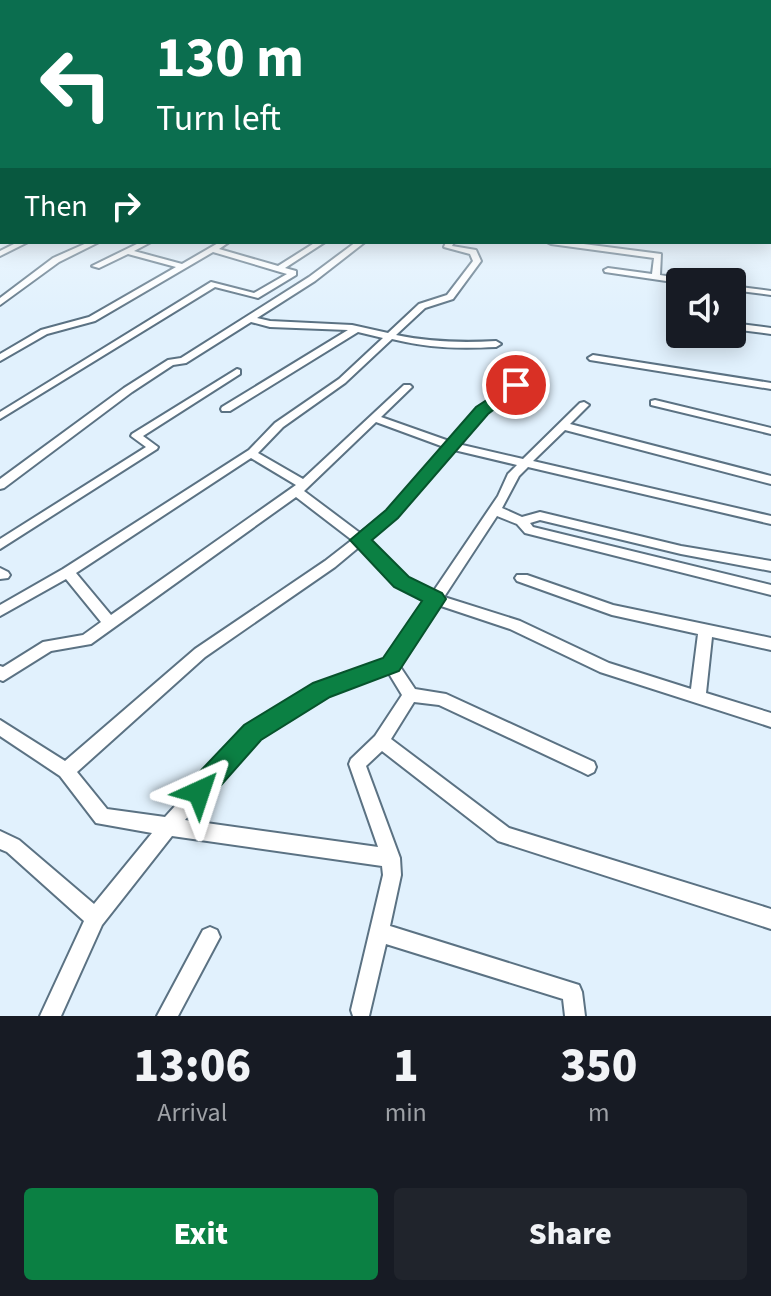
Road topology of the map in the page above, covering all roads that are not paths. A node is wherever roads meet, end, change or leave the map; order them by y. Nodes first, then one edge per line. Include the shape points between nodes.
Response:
1 (20, 244) edge
2 (91, 244) edge
3 (143, 244) edge
4 (221, 244) edge
5 (318, 244) edge
6 (358, 244) edge
7 (449, 244) edge
8 (566, 244) edge
9 (661, 244) edge
10 (212, 249) junction
11 (127, 251) junction
12 (0, 254) edge
13 (658, 256) junction
14 (96, 266) dead end
15 (182, 266) junction
16 (279, 269) junction
17 (608, 270) dead end
18 (656, 277) junction
19 (666, 278) edge
20 (746, 290) edge
21 (771, 293) edge
22 (0, 302) edge
23 (250, 319) junction
24 (746, 328) edge
25 (357, 329) junction
26 (771, 331) edge
27 (393, 335) junction
28 (496, 344) dead end
29 (0, 358) edge
30 (593, 358) dead end
31 (237, 372) dead end
32 (516, 385) dead end
33 (771, 386) edge
34 (407, 387) dead end
35 (655, 403) dead end
36 (584, 405) dead end
37 (226, 409) dead end
38 (0, 416) edge
39 (374, 418) junction
40 (564, 426) junction
41 (771, 431) edge
42 (452, 446) junction
43 (250, 453) junction
44 (528, 462) junction
45 (771, 480) edge
46 (0, 485) edge
47 (300, 488) junction
48 (495, 510) junction
49 (771, 520) edge
50 (521, 521) junction
51 (360, 540) junction
52 (0, 545) edge
53 (771, 566) edge
54 (68, 572) junction
55 (522, 578) dead end
56 (771, 590) edge
57 (435, 599) junction
58 (0, 611) edge
59 (110, 623) junction
60 (706, 629) junction
61 (771, 644) edge
62 (391, 665) junction
63 (0, 672) edge
64 (410, 695) junction
65 (698, 697) junction
66 (771, 720) edge
67 (0, 727) edge
68 (381, 741) junction
69 (588, 767) dead end
70 (66, 771) junction
71 (168, 826) junction
72 (0, 840) edge
73 (391, 858) junction
74 (95, 918) junction
75 (771, 919) edge
76 (379, 932) junction
77 (210, 937) dead end
78 (361, 1010) dead end
79 (50, 1016) edge
80 (167, 1016) edge
81 (575, 1016) edge

1 - 12 street
2 - 22 street via 56,260
3 - 11 street
4 - 10 street
5 - 16 street
6 - 23 street
7 - 27 street via 473,252 477,261 450,297 422,306
8 - 13 street
9 - 13 street
10 - 15 street
10 - 16 street
11 - 14 street
11 - 15 street
13 - 18 street
15 - 29 street via 92,319 44,332
16 - 38 street via 293,273 255,296 214,284
17 - 18 street
18 - 19 street
20 - 21 street
23 - 25 street
23 - 46 street via 128,390
24 - 26 street
25 - 27 street
25 - 37 street
27 - 28 street via 425,344
27 - 43 street
30 - 33 street
31 - 52 street via 136,436 153,447
32 - 42 street via 482,410
34 - 39 street
35 - 41 street
36 - 40 street
39 - 42 street
39 - 47 street
40 - 44 street
40 - 45 street
42 - 44 street
42 - 51 street via 392,514
43 - 47 street
43 - 54 street
44 - 48 street via 514,474
44 - 49 street
47 - 51 street
47 - 59 street
48 - 50 street
48 - 57 street
50 - 53 street via 540,516
50 - 56 street via 529,530
51 - 57 street via 402,582
51 - 70 street via 200,653
54 - 58 street
54 - 59 street
55 - 60 street via 612,610
57 - 62 street
57 - 65 street via 515,625 605,668
59 - 63 street via 86,640 48,646 3,675
60 - 61 street
60 - 65 street
62 - 64 street
62 - 71 street via 321,690 253,732
64 - 68 street
64 - 69 street via 441,699
65 - 66 street
67 - 70 street
68 - 73 street via 357,764
68 - 75 street via 504,835
70 - 71 street via 102,817
71 - 73 street
71 - 74 street
72 - 74 street
73 - 76 street
74 - 79 street
76 - 78 street
76 - 81 street via 572,992
77 - 80 street

